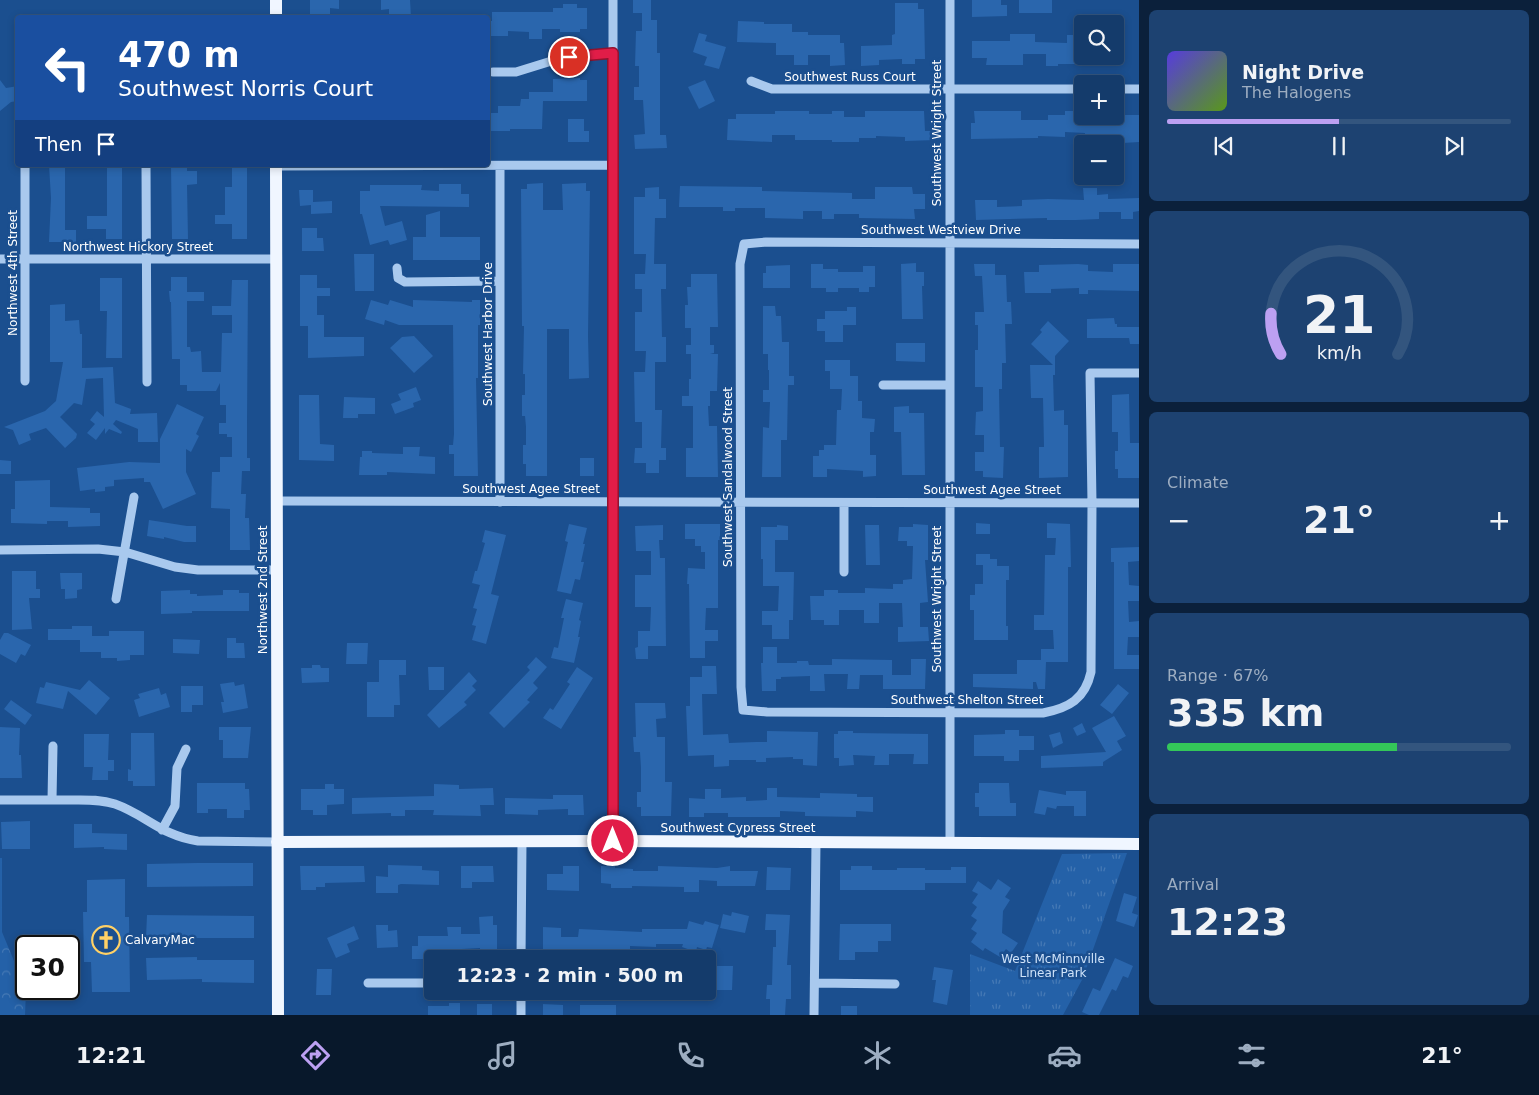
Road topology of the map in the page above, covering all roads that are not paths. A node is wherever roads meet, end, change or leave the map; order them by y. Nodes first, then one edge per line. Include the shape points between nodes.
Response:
1 (276, 0) edge
2 (613, 0) edge
3 (950, 0) edge
4 (276, 15) edge
5 (613, 53) junction
6 (493, 72) dead end
7 (751, 81) dead end
8 (950, 89) junction
9 (1074, 89) edge
10 (1124, 89) edge
11 (1139, 90) edge
12 (490, 166) edge
13 (500, 166) junction
14 (613, 166) junction
15 (25, 167) edge
16 (146, 167) edge
17 (276, 167) edge
18 (950, 243) junction
19 (744, 244) joint
20 (1139, 244) edge
21 (0, 259) edge
22 (25, 259) junction
23 (147, 259) junction
24 (277, 259) junction
25 (397, 268) dead end
26 (500, 281) junction
27 (1139, 373) edge
28 (25, 381) dead end
29 (147, 382) dead end
30 (883, 385) dead end
31 (950, 385) junction
32 (134, 497) dead end
33 (277, 501) junction
34 (500, 502) junction
35 (613, 502) junction
36 (740, 502) junction
37 (844, 503) junction
38 (950, 503) junction
39 (1092, 503) junction
40 (1139, 503) edge
41 (0, 550) edge
42 (125, 552) junction
43 (277, 570) junction
44 (844, 572) dead end
45 (116, 599) dead end
46 (743, 710) joint
47 (950, 713) junction
48 (53, 746) dead end
49 (186, 749) dead end
50 (0, 800) edge
51 (52, 800) junction
52 (162, 830) junction
53 (613, 841) junction
54 (277, 842) junction
55 (522, 842) junction
56 (816, 842) junction
57 (950, 843) junction
58 (1139, 844) edge
59 (521, 950) edge
60 (368, 983) dead end
61 (424, 983) edge
62 (816, 983) junction
63 (895, 984) dead end
64 (521, 1000) edge
65 (278, 1015) edge
66 (521, 1015) edge
67 (814, 1015) edge

1 - 4 main road
2 - 5 street
3 - 8 street, Southwest Wright Street
5 - 6 street via 558,58 516,72
5 - 14 street
7 - 8 street, Southwest Russ Court via 772,89
8 - 9 street, Southwest Russ Court
8 - 18 street, Southwest Wright Street
10 - 11 street
12 - 13 street
13 - 14 street
13 - 26 street, Southwest Harbor Drive
14 - 35 street
15 - 22 street, Northwest 4th Street
16 - 23 street
17 - 24 main road, Northwest 2nd Street
18 - 19 street, Southwest Westview Drive
18 - 20 street, Southwest Westview Drive
18 - 31 street, Southwest Wright Street
19 - 36 street, Southwest Sandalwood Street via 740,264
21 - 22 street, Northwest Hickory Street
22 - 23 street, Northwest Hickory Street
22 - 28 street, Northwest 4th Street
23 - 24 street, Northwest Hickory Street
23 - 29 street
24 - 33 main road, Northwest 2nd Street
25 - 26 street via 398,278 405,282
26 - 34 street, Southwest Harbor Drive
27 - 39 street, Southwest Shelton Street via 1090,373
30 - 31 street
31 - 38 street, Southwest Wright Street
32 - 42 street
33 - 34 street, Southwest Agee Street
33 - 43 main road, Northwest 2nd Street
34 - 35 street, Southwest Agee Street
35 - 36 street, Southwest Agee Street
35 - 53 street
36 - 37 street, Southwest Agee Street
36 - 46 street, Southwest Sandalwood Street
37 - 38 street, Southwest Agee Street
37 - 44 street
38 - 39 street, Southwest Agee Street
38 - 47 street, Southwest Wright Street
39 - 40 street, Southwest Agee Street
39 - 47 street, Southwest Shelton Street via 1091,672 1087,686 1068,705 1043,713
41 - 42 street via 98,549
42 - 43 street via 175,567 198,570
42 - 45 street
43 - 54 main road, Northwest 2nd Street
46 - 47 street, Southwest Shelton Street
47 - 57 street, Southwest Wright Street
48 - 51 street
49 - 52 street via 178,768 175,806
50 - 51 street
51 - 52 street via 113,803
52 - 54 street via 198,841
53 - 55 main road, Southwest Cypress Street
53 - 56 main road, Southwest Cypress Street
54 - 55 main road, Southwest Cypress Street
54 - 65 main road, Northwest 2nd Street
55 - 59 street
56 - 57 main road, Southwest Cypress Street
56 - 62 street
57 - 58 main road, Southwest Cypress Street
60 - 61 street
62 - 63 street
62 - 67 street
64 - 66 street

